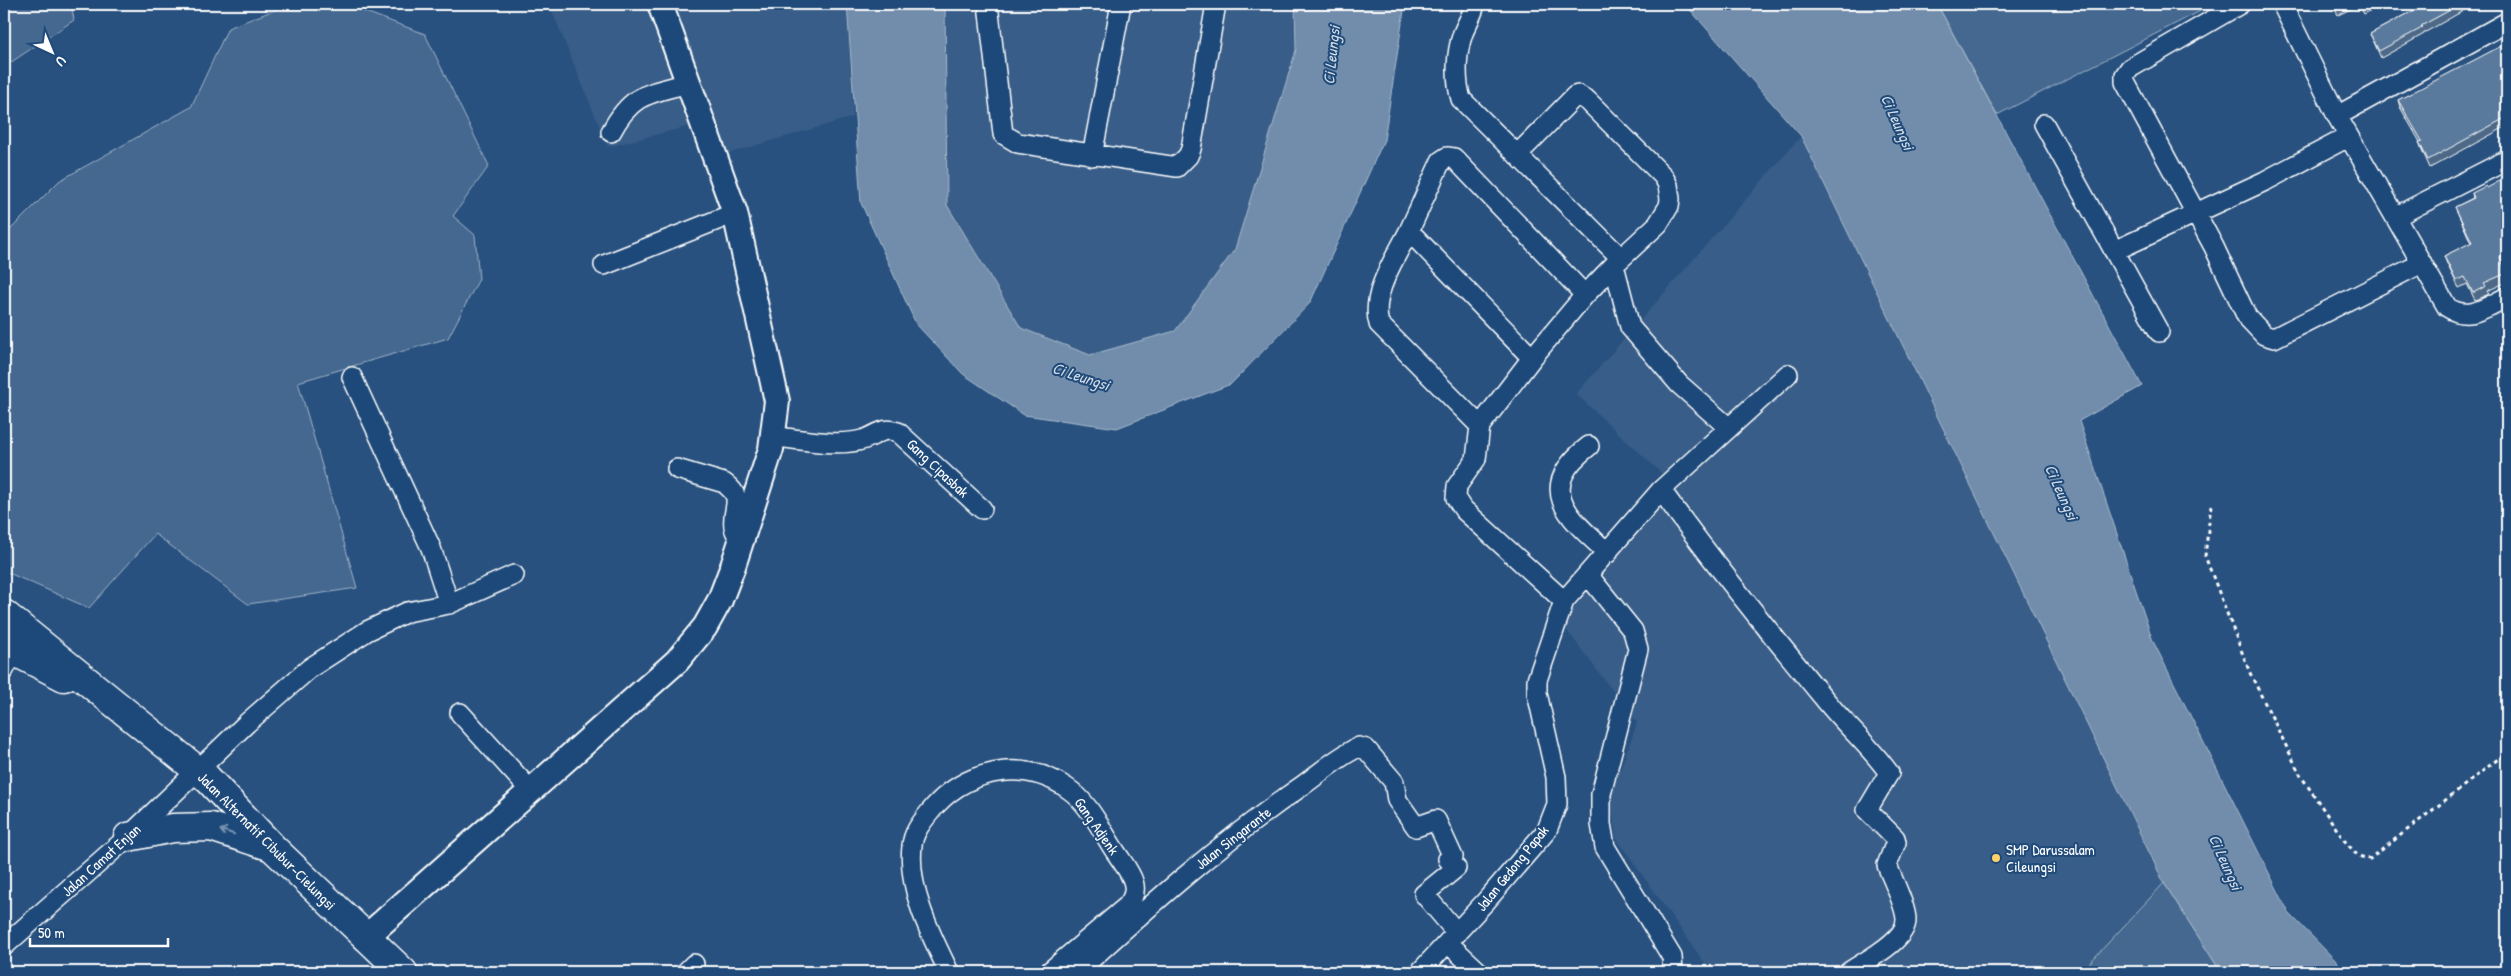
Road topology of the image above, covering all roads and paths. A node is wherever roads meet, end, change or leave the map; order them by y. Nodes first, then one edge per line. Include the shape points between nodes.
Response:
1 (660, 4) edge
2 (988, 4) edge
3 (1121, 4) edge
4 (1216, 4) edge
5 (1475, 4) edge
6 (2240, 4) edge
7 (2282, 4) edge
8 (2507, 22) edge
9 (688, 83) junction
10 (2337, 116) junction
11 (2044, 124) dead end
12 (611, 132) dead end
13 (2348, 137) junction
14 (1518, 155) junction
15 (1092, 156) junction
16 (2507, 160) edge
17 (735, 213) junction
18 (2195, 215) junction
19 (2395, 217) junction
20 (1409, 231) junction
21 (2114, 251) junction
22 (1617, 262) junction
23 (2422, 263) junction
24 (604, 265) dead end
25 (1585, 296) junction
26 (2507, 297) edge
27 (2159, 332) dead end
28 (1532, 358) junction
29 (1788, 374) dead end
30 (352, 377) dead end
31 (1480, 426) junction
32 (1729, 428) junction
33 (774, 437) junction
34 (1589, 446) dead end
35 (677, 470) dead end
36 (1661, 490) junction
37 (2211, 505) dead end
38 (982, 509) dead end
39 (742, 542) junction
40 (1608, 553) junction
41 (1588, 575) junction
42 (514, 576) dead end
43 (1564, 601) junction
44 (449, 604) junction
45 (4, 614) edge
46 (4, 626) edge
47 (13, 651) edge
48 (460, 713) dead end
49 (2507, 752) edge
50 (196, 770) junction
51 (530, 790) junction
52 (128, 836) junction
53 (273, 848) junction
54 (365, 938) junction
55 (1452, 938) junction
56 (4, 946) edge
57 (403, 972) edge
58 (949, 972) edge
59 (1049, 972) edge
60 (1077, 972) edge
61 (1420, 972) edge
62 (1479, 972) edge
63 (1673, 972) edge
64 (1849, 972) edge

1 - 9 main road
2 - 15 street via 1004,134 1018,143
3 - 15 street
4 - 15 street via 1191,149 1184,161 1178,167
5 - 14 street via 1462,35 1457,86 1462,99
6 - 18 street via 2130,68 2125,75 2125,82
7 - 10 street
8 - 10 street
9 - 12 street via 640,97 622,113
9 - 17 main road
10 - 13 street
11 - 21 street
13 - 18 street
13 - 19 street
14 - 22 street
14 - 22 street via 1578,95 1588,101 1663,176 1668,185 1669,206 1658,224
16 - 19 street
17 - 24 street
17 - 33 main road via 777,401
18 - 21 street
18 - 23 street via 2247,317 2269,338
19 - 23 street
20 - 25 street via 1441,161 1447,157 1454,158
20 - 28 street
20 - 31 street via 1381,292 1376,315 1379,324
21 - 27 street
22 - 25 street
22 - 32 street via 1630,328 1679,384
23 - 26 street via 2447,306 2457,314 2471,314
25 - 28 street
28 - 31 street
29 - 32 street
30 - 44 street via 432,548
31 - 43 street via 1476,459 1458,486 1456,498 1464,510
32 - 36 street
33 - 38 street, Gang Cipasbak via 840,442 862,440 891,429
33 - 39 main road
34 - 40 street via 1573,458 1563,472 1562,497 1565,510 1573,521
35 - 39 street via 730,487 737,502 734,530
36 - 40 street
36 - 64 street via 1735,590 1840,718 1864,745 1872,749 1889,772 1867,810 1895,838 1888,865 1906,918 1905,930 1898,939
37 - 49 path via 2205,556 2250,673 2301,776 2358,856 2370,859
39 - 51 main road via 720,600 705,627 677,661
40 - 41 street
41 - 43 street
41 - 63 street via 1633,631 1638,649 1601,794 1605,847 1672,957
42 - 44 street, Jalan Camat Enjan
43 - 55 street, Jalan Gedong Papak via 1537,687 1556,777 1556,804 1547,830
44 - 50 street, Jalan Camat Enjan via 407,612 367,631 310,668
45 - 47 highway, Jalan Alternatif Cibubur-Cielungsi
46 - 47 highway, Jalan Alternatif Cibubur-Cielungsi
47 - 50 highway, Jalan Alternatif Cibubur-Cielungsi via 104,695
48 - 51 street
50 - 52 street, Jalan Camat Enjan
50 - 53 highway, Jalan Alternatif Cibubur-Cielungsi
51 - 54 main road
53 -> 52 highway via 211,827 173,828
52 - 56 street, Jalan Camat Enjan
53 - 54 highway, Jalan Alternatif Cibubur-Cielungsi
54 - 57 highway, Jalan Alternatif Cibubur-Cielungsi
55 - 60 street, Jalan Singarante via 1424,894 1456,868 1448,859 1453,857 1436,820 1416,827 1397,800 1394,782 1366,749 1356,749 1215,851 1130,922
55 - 61 street, Jalan Gedong Papak
55 - 62 street
58 - 59 street, Gang Adjenk via 928,928 911,865 916,831 936,804 965,782 995,771 1025,770 1049,778 1080,798 1120,858 1136,889 1126,907

